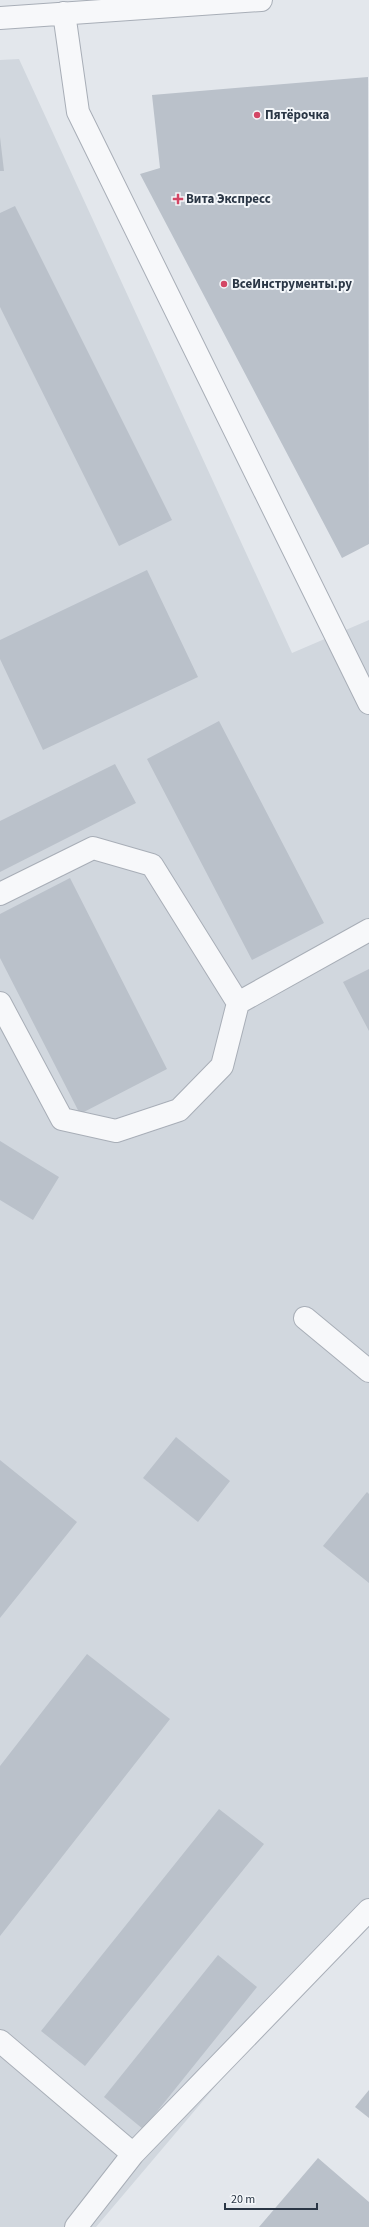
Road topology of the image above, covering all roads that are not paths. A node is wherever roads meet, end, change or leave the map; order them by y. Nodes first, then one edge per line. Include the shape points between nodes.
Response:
1 (261, 0) edge
2 (180, 3) edge
3 (64, 13) junction
4 (0, 18) edge
5 (369, 703) edge
6 (0, 894) edge
7 (369, 930) edge
8 (0, 1003) edge
9 (238, 1003) junction
10 (304, 1318) dead end
11 (369, 1371) edge
12 (369, 1910) edge
13 (0, 2040) edge
14 (133, 2154) junction
15 (76, 2227) edge

1 - 2 street
2 - 3 street
3 - 4 street
3 - 5 street via 78,112
6 - 9 street via 93,848 152,865
7 - 9 street
8 - 9 street via 62,1119 116,1131 179,1110 222,1066
10 - 11 street
12 - 14 street
13 - 14 street
14 - 15 street

